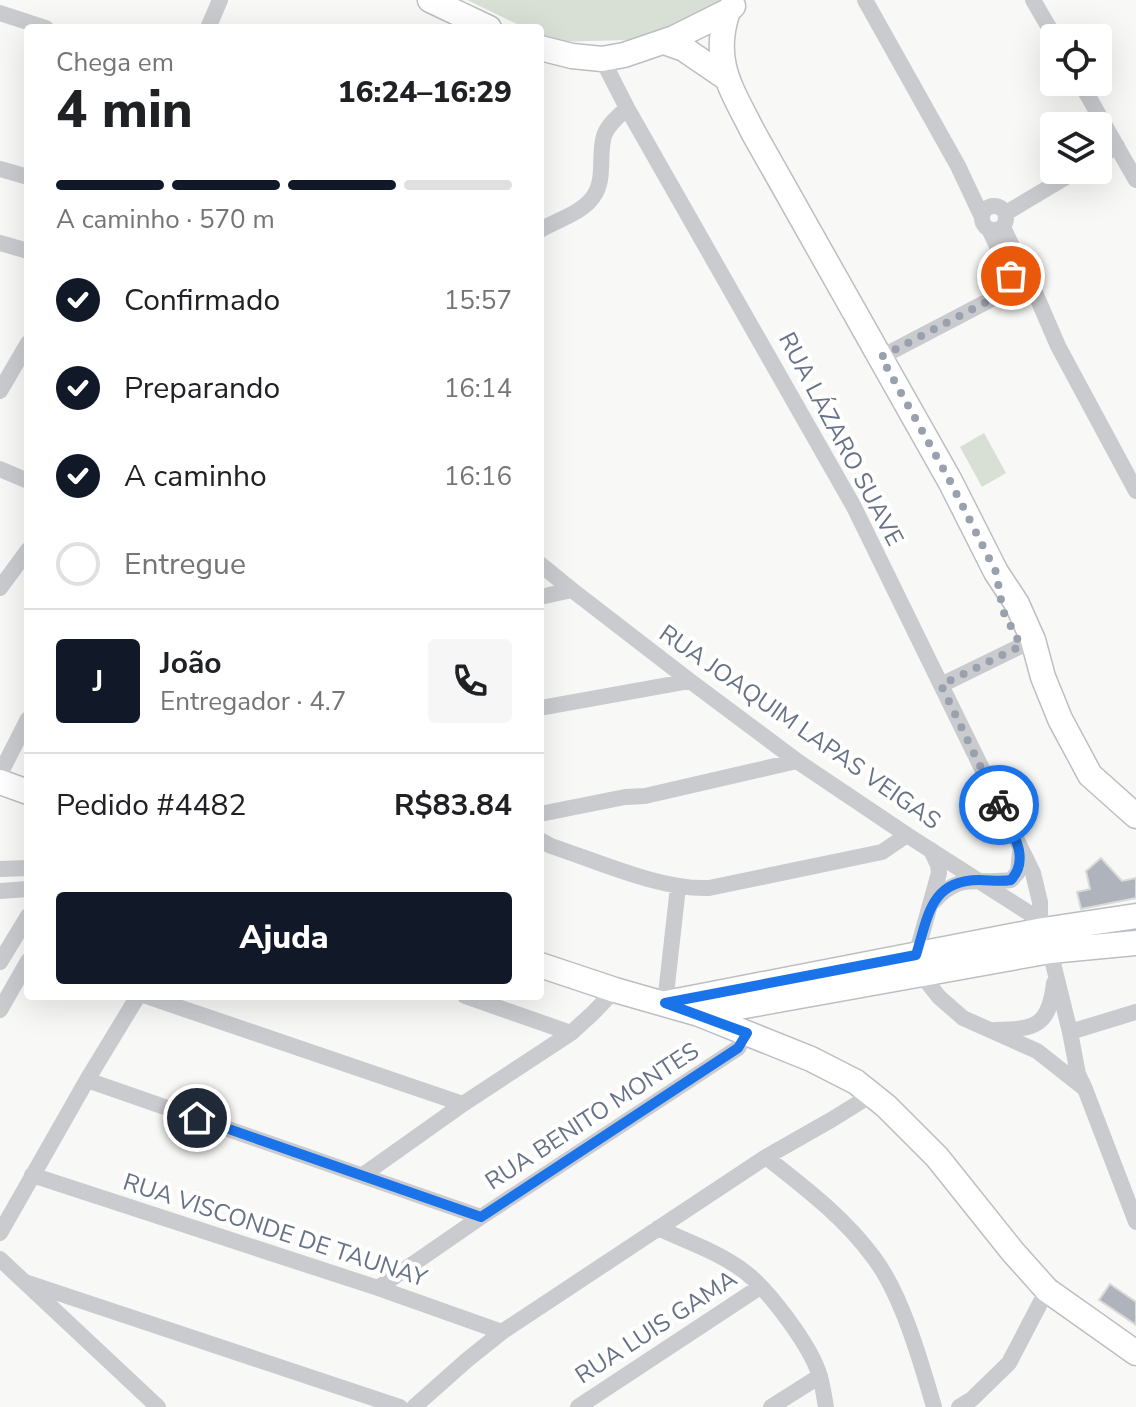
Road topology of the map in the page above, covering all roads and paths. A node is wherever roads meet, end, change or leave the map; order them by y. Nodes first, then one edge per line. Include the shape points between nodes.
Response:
1 (220, 0) edge
2 (430, 0) edge
3 (865, 0) edge
4 (1033, 0) edge
5 (734, 5) edge
6 (0, 13) edge
7 (34, 24) edge
8 (210, 24) edge
9 (481, 24) edge
10 (1047, 24) edge
11 (664, 42) junction
12 (544, 49) edge
13 (602, 59) junction
14 (725, 77) junction
15 (1088, 96) edge
16 (627, 108) junction
17 (1117, 146) junction
18 (1112, 149) edge
19 (0, 169) edge
20 (24, 176) edge
21 (1136, 180) edge
22 (1054, 184) edge
23 (995, 218) junction
24 (544, 228) edge
25 (0, 243) edge
26 (24, 250) edge
27 (1019, 284) junction
28 (881, 357) junction
29 (22, 366) edge
30 (0, 391) edge
31 (0, 469) edge
32 (24, 479) edge
33 (1136, 491) edge
34 (24, 555) edge
35 (544, 567) edge
36 (0, 588) edge
37 (572, 590) junction
38 (544, 596) edge
39 (1027, 643) junction
40 (690, 681) junction
41 (941, 685) junction
42 (544, 707) edge
43 (24, 727) edge
44 (797, 761) junction
45 (0, 774) edge
46 (0, 782) edge
47 (24, 791) edge
48 (544, 813) edge
49 (1136, 816) edge
50 (907, 835) junction
51 (544, 842) edge
52 (931, 850) junction
53 (1021, 850) junction
54 (24, 868) edge
55 (0, 869) edge
56 (978, 880) junction
57 (678, 887) junction
58 (24, 889) edge
59 (0, 891) edge
60 (932, 903) junction
61 (1136, 916) edge
62 (24, 923) edge
63 (1047, 943) junction
64 (1136, 943) edge
65 (0, 962) edge
66 (918, 964) junction
67 (544, 966) edge
68 (24, 968) edge
69 (615, 990) junction
70 (136, 1000) edge
71 (158, 1000) edge
72 (476, 1000) edge
73 (665, 1003) junction
74 (0, 1010) edge
75 (1136, 1012) edge
76 (699, 1014) junction
77 (990, 1030) junction
78 (1070, 1032) junction
79 (571, 1033) junction
80 (747, 1033) junction
81 (87, 1080) junction
82 (1085, 1089) junction
83 (873, 1094) junction
84 (463, 1104) junction
85 (766, 1157) junction
86 (32, 1175) junction
87 (363, 1175) junction
88 (481, 1217) junction
89 (1136, 1222) edge
90 (658, 1228) junction
91 (0, 1233) edge
92 (0, 1259) edge
93 (25, 1282) junction
94 (760, 1287) junction
95 (378, 1288) junction
96 (1047, 1290) junction
97 (502, 1332) junction
98 (1132, 1346) edge
99 (820, 1376) junction
100 (158, 1407) edge
101 (400, 1407) edge
102 (414, 1407) edge
103 (578, 1407) edge
104 (771, 1407) edge
105 (826, 1407) edge
106 (934, 1407) edge
107 (959, 1407) edge

1 - 8 street
2 - 9 main road
3 - 23 street via 958,166
4 - 10 street
5 - 11 main road
5 - 14 main road via 721,29
6 - 7 street
11 - 13 main road
11 - 14 main road
12 - 13 main road
13 - 16 street, RUA LÁZARO SUAVE
14 - 28 main road
15 - 17 street
16 - 24 street via 603,137 595,195
16 - 41 street, RUA LÁZARO SUAVE via 854,507
17 - 18 street
17 - 21 street
19 - 20 street
22 - 23 street
23 - 27 street
25 - 26 street
27 - 28 street
27 - 33 street
28 - 39 main road via 1017,604
29 - 30 street
31 - 32 street
34 - 36 street
35 - 37 street, RUA JOAQUIM LAPAS VEIGAS
37 - 38 street
37 - 40 street, RUA JOAQUIM LAPAS VEIGAS
39 - 41 street
39 - 49 main road via 1090,775
40 - 42 street
40 - 44 street, RUA JOAQUIM LAPAS VEIGAS
41 - 53 street, RUA LÁZARO SUAVE
43 - 45 street
44 - 48 street
44 - 50 street, RUA JOAQUIM LAPAS VEIGAS
46 - 47 main road
50 - 52 street, RUA JOAQUIM LAPAS VEIGAS
50 - 57 street via 882,852 709,888
51 - 57 street
52 - 56 street, RUA JOAQUIM LAPAS VEIGAS
52 - 60 street via 939,873
53 - 56 street via 1018,872 1011,880
53 - 63 street, RUA LÁZARO SUAVE via 1037,885
54 - 55 street
56 - 60 street via 945,889
56 - 63 street, RUA JOAQUIM LAPAS VEIGAS
57 - 73 street
58 - 59 street
60 - 66 street
61 - 63 main road
62 - 65 street
63 - 64 main road
63 - 66 main road
63 - 77 street via 1053,996 1042,1020 1025,1029
63 - 78 street, RUA LÁZARO SUAVE
66 - 73 main road
66 - 76 main road
66 - 77 street via 939,997 963,1018
67 - 69 main road
68 - 74 street
69 - 73 main road
69 - 79 street
70 - 81 street
71 - 84 street
72 - 79 street
73 - 76 main road
75 - 78 street
76 - 80 main road
77 - 82 street via 1037,1051
78 - 82 street, RUA LÁZARO SUAVE
79 - 84 street
80 - 83 main road via 834,1070
80 - 88 street, RUA BENITO MONTES via 738,1048
81 - 86 street
81 - 87 street
82 - 89 street, RUA LÁZARO SUAVE
83 - 85 street
83 - 96 main road via 937,1157
84 - 87 street
85 - 90 street
85 - 106 street via 834,1214 875,1259 896,1294
86 - 91 street
86 - 95 street, RUA VISCONDE DE TAUNAY
87 - 88 street
88 - 95 street, RUA BENITO MONTES
90 - 94 street via 717,1254
90 - 97 street
92 - 93 street
93 - 100 street
93 - 101 street
94 - 99 street via 788,1320
94 - 103 street, RUA LUIS GAMA
95 - 97 street, RUA VISCONDE DE TAUNAY
96 - 98 main road
96 - 107 street via 1009,1363
97 - 102 street
99 - 104 street
99 - 105 street

